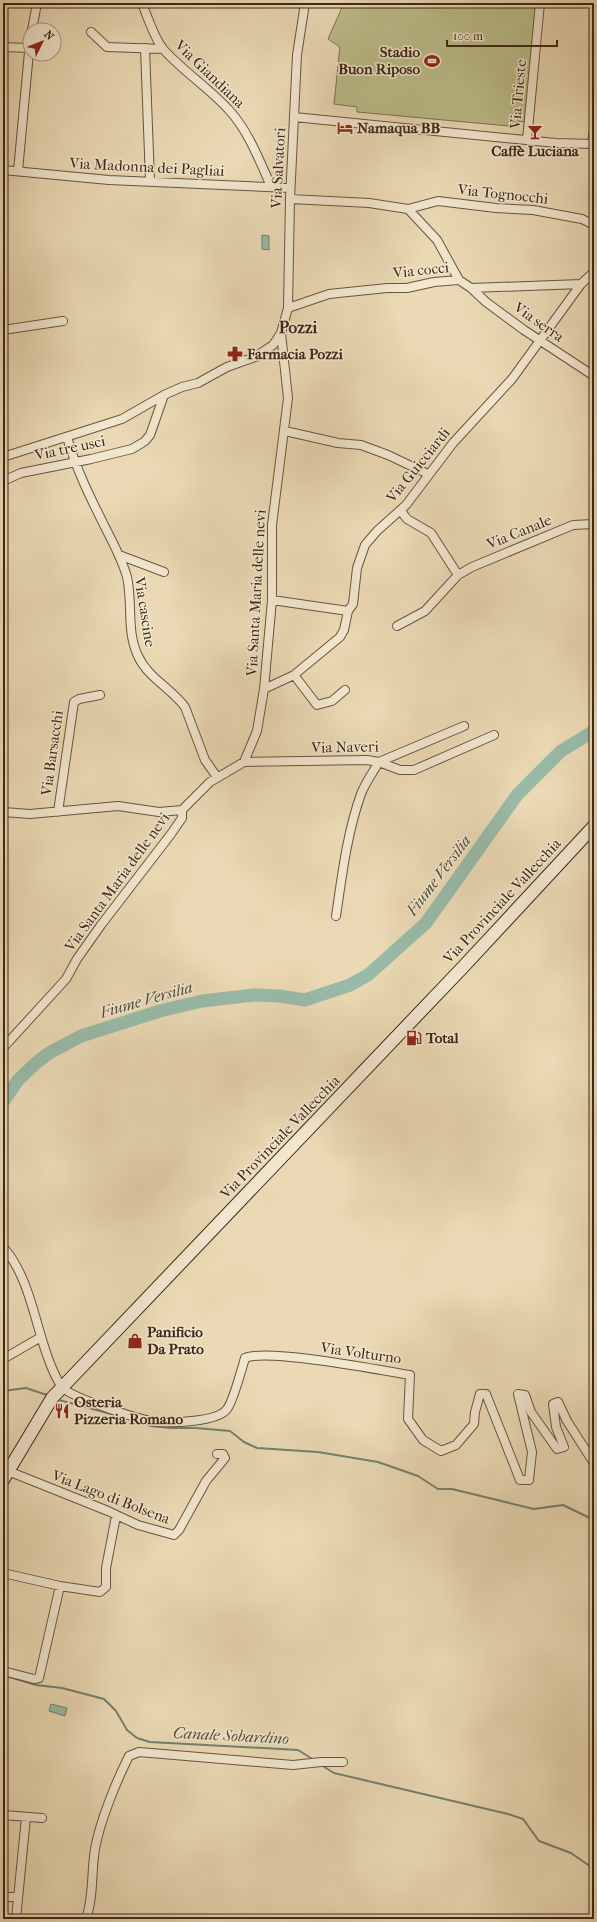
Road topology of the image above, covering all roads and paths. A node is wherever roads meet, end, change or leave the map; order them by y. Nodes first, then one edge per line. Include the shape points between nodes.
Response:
1 (37, 3) edge
2 (142, 3) edge
3 (305, 3) edge
4 (540, 3) edge
5 (33, 22) edge
6 (91, 32) dead end
7 (22, 46) edge
8 (3, 47) edge
9 (145, 48) junction
10 (163, 49) junction
11 (28, 62) edge
12 (294, 116) junction
13 (594, 130) edge
14 (527, 140) junction
15 (593, 144) edge
16 (3, 170) edge
17 (18, 171) junction
18 (150, 181) junction
19 (271, 186) junction
20 (290, 188) junction
21 (290, 199) junction
22 (408, 209) junction
23 (594, 225) edge
24 (594, 272) edge
25 (459, 280) junction
26 (581, 284) junction
27 (471, 288) junction
28 (288, 308) junction
29 (63, 321) dead end
30 (3, 330) edge
31 (281, 333) junction
32 (541, 340) junction
33 (594, 376) edge
34 (164, 395) junction
35 (285, 431) junction
36 (67, 437) junction
37 (3, 457) edge
38 (75, 462) junction
39 (428, 474) junction
40 (3, 481) edge
41 (401, 511) junction
42 (594, 524) edge
43 (119, 555) junction
44 (164, 572) dead end
45 (458, 575) junction
46 (272, 600) junction
47 (348, 611) junction
48 (397, 626) dead end
49 (294, 675) junction
50 (264, 689) junction
51 (345, 690) dead end
52 (100, 695) dead end
53 (464, 726) dead end
54 (494, 735) dead end
55 (244, 762) junction
56 (380, 762) junction
57 (217, 777) junction
58 (182, 810) junction
59 (3, 812) edge
60 (58, 812) junction
61 (594, 826) edge
62 (336, 916) dead end
63 (3, 1048) edge
64 (3, 1247) edge
65 (41, 1337) junction
66 (3, 1359) edge
67 (62, 1387) junction
68 (217, 1454) dead end
69 (594, 1463) edge
70 (5, 1476) edge
71 (116, 1516) junction
72 (3, 1573) edge
73 (60, 1586) junction
74 (3, 1671) edge
75 (343, 1762) dead end
76 (3, 1815) edge
77 (26, 1817) junction
78 (42, 1818) dead end
79 (3, 1897) edge
80 (18, 1897) junction
81 (16, 1919) edge
82 (86, 1919) edge

1 - 5 street
2 - 10 street, Via Giandiana
3 - 12 street, Via Salvatori via 297,55
4 - 14 street, Via Trieste
6 - 9 street via 107,47
7 - 8 street
9 - 10 street
9 - 18 street
10 - 19 street, Via Giandiana via 185,72 218,98 238,121 247,134
11 - 17 street
12 - 14 street
12 - 20 street, Via Salvatori
13 - 15 street
14 - 15 street
16 - 17 street, Via Madonna dei Pagliai
17 - 18 street, Via Madonna dei Pagliai via 109,180
18 - 19 street, Via Madonna dei Pagliai
19 - 20 street, Via Madonna dei Pagliai
20 - 21 street, Via Salvatori
21 - 22 street, Via Tognocchi via 369,203
21 - 28 street, Via Salvatori
22 - 23 street, Via Tognocchi via 438,201 533,210 582,219
22 - 25 street via 437,240
24 - 26 street, Via Guicciardi
25 - 27 street, Via cocci
25 - 28 street, Via cocci via 407,288 329,294
26 - 27 street
26 - 32 street, Via Guicciardi
27 - 32 street, Via serra
28 - 31 street, Via Salvatori
29 - 30 street
31 - 34 street via 273,345 255,357 198,383
31 - 35 street, Via Santa Maria delle nevi via 288,398
32 - 33 street, Via serra
32 - 39 street, Via Guicciardi via 512,379 473,420
34 - 36 street via 122,419
34 - 38 street, Via tre usci via 144,442 132,448
35 - 39 street via 338,443 361,445 388,454
35 - 46 street, Via Santa Maria delle nevi via 272,525
36 - 37 street
36 - 38 street, Via cascine
38 - 40 street, Via tre usci via 21,473
38 - 43 street, Via cascine
39 - 41 street, Via Guicciardi
41 - 45 street via 407,519 431,533
41 - 47 street, Via Guicciardi via 377,531 360,554 353,604
42 - 45 street, Via Canale via 573,525
43 - 44 street
43 - 57 street, Via cascine via 129,589 133,639 138,656 149,674 185,707 205,760
45 - 48 street, Via Canale via 425,611
46 - 47 street
46 - 50 street, Via Santa Maria delle nevi
47 - 49 street, Via Guicciardi via 340,637
49 - 50 street, Via Guicciardi
49 - 51 street via 317,706 332,702
50 - 55 street, Via Santa Maria delle nevi via 257,731
52 - 60 street, Via Barsacchi via 74,702
53 - 56 street, Via Naveri
54 - 56 street via 414,770 400,770
55 - 56 street, Via Naveri
55 - 57 street, Via Santa Maria delle nevi
56 - 62 street via 361,793
57 - 58 street, Via Santa Maria delle nevi
58 - 60 street, Via Barsacchi via 159,812 118,806
58 - 63 street, Via Santa Maria delle nevi via 182,818 101,925 66,979
59 - 60 street, Via Barsacchi
61 - 67 main road, Via Provinciale Vallecchia via 453,978
64 - 65 street via 20,1270
65 - 66 street
65 - 67 street
67 - 69 street, Via Volturno via 74,1396 156,1422 203,1420 220,1415 228,1409 245,1358 252,1355 410,1374 408,1419 423,1440 441,1451 456,1445 474,1424 480,1394 486,1394 520,1480 529,1480 532,1452 518,1394 525,1395 531,1412 557,1449 564,1447 556,1427 553,1404 558,1402
67 - 70 main road, Via Provinciale Vallecchia via 52,1398
68 - 71 street, Via Lago di Bolsena via 223,1454 226,1458 206,1481 174,1535
70 - 71 street, Via Lago di Bolsena
71 - 73 street via 104,1590 100,1592
72 - 73 street
73 - 74 street via 39,1678
75 - 82 street via 286,1765 139,1752 129,1756 95,1849 93,1887
76 - 77 street
77 - 78 street
77 - 80 street
79 - 80 street
80 - 81 street

